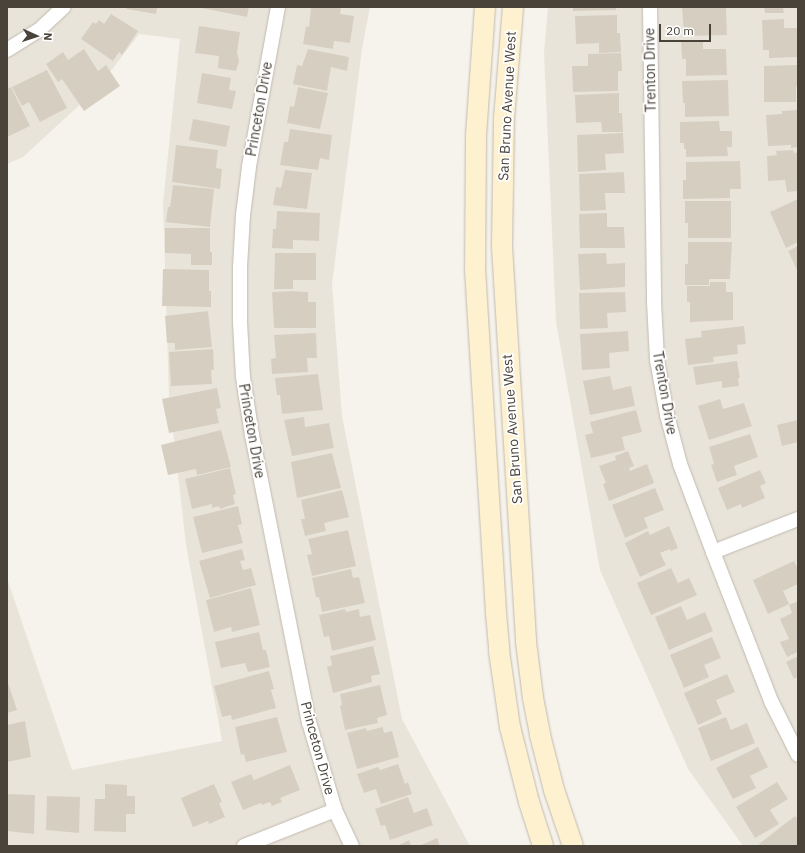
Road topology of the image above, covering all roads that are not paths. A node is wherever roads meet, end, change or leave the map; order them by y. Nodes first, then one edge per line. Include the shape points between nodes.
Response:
1 (64, 7) edge
2 (278, 7) edge
3 (485, 7) edge
4 (513, 7) edge
5 (650, 7) edge
6 (7, 50) edge
7 (798, 519) edge
8 (713, 552) junction
9 (798, 756) edge
10 (335, 810) junction
11 (244, 846) edge
12 (352, 846) edge
13 (543, 846) edge
14 (573, 846) edge

1 - 6 street via 38,31
2 - 10 street, Princeton Drive via 249,167 243,215 240,322 243,377 252,435 309,722
3 - 13 main road, San Bruno Avenue West via 475,141 475,269 497,626 510,727
4 - 14 main road, San Bruno Avenue West via 504,118 502,247 526,642 540,735
5 - 8 street, Trenton Drive via 657,360 667,415 680,464
7 - 8 street
8 - 9 street, Trenton Drive via 772,703
10 - 11 street
10 - 12 street, Princeton Drive

